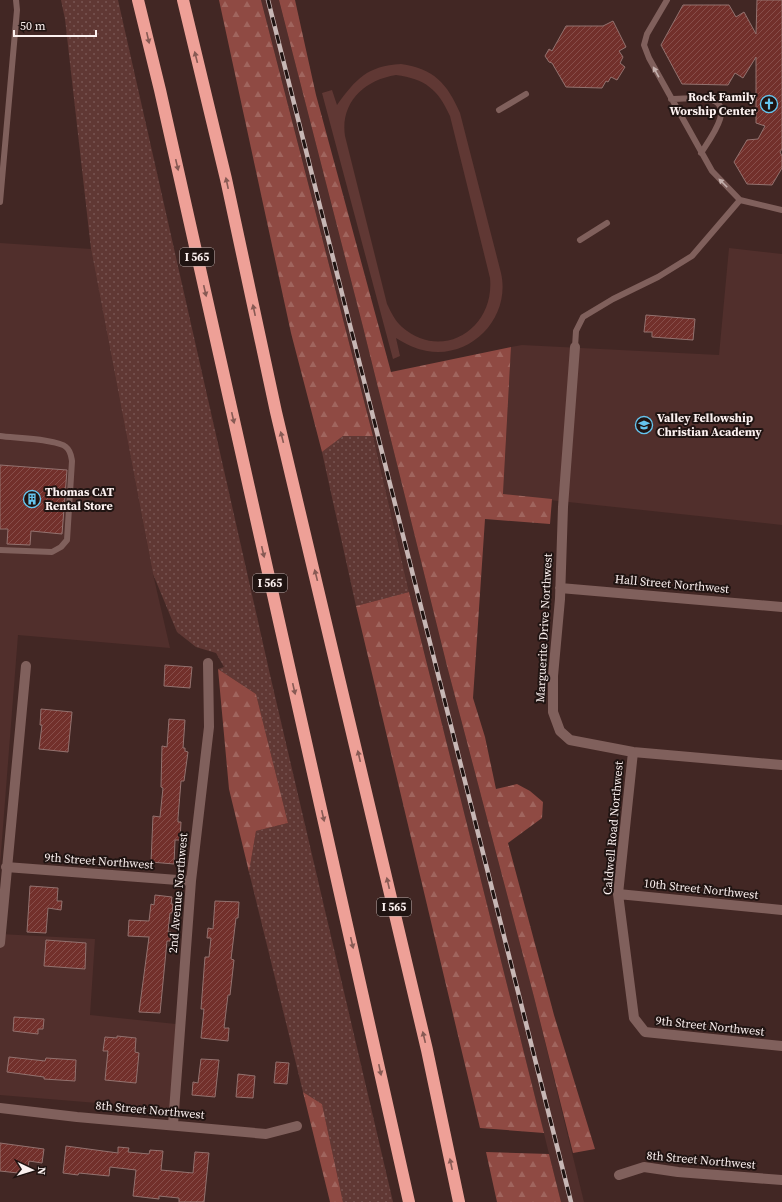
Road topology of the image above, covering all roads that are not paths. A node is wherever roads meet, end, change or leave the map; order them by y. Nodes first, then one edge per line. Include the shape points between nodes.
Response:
1 (16, 0) edge
2 (138, 0) edge
3 (183, 0) edge
4 (667, 0) edge
5 (526, 94) dead end
6 (671, 99) junction
7 (499, 110) dead end
8 (3, 136) edge
9 (701, 153) junction
10 (740, 200) junction
11 (0, 202) edge
12 (782, 210) edge
13 (607, 223) dead end
14 (580, 240) dead end
15 (575, 347) joint
16 (0, 436) edge
17 (0, 550) edge
18 (560, 588) junction
19 (782, 607) edge
20 (208, 663) dead end
21 (26, 666) dead end
22 (633, 752) junction
23 (782, 765) edge
24 (6, 867) junction
25 (191, 881) junction
26 (618, 894) junction
27 (782, 910) edge
28 (0, 932) edge
29 (0, 943) edge
30 (639, 1024) joint
31 (782, 1046) edge
32 (0, 1108) edge
33 (173, 1125) junction
34 (297, 1126) dead end
35 (619, 1174) dead end
36 (782, 1180) edge
37 (409, 1202) edge
38 (459, 1202) edge

1 - 8 lane
2 -> 37 highway, I 565
38 -> 3 highway, I 565 via 425,1042
6 -> 4 lane via 648,58 644,45 647,34
5 - 7 lane
6 - 9 lane
6 - 9 lane via 708,99 720,107 722,113 719,122
8 - 11 lane
10 -> 9 lane via 712,171
10 - 12 lane
10 - 15 lane via 692,256 582,317 576,331
13 - 14 lane
15 - 18 street, Marguerite Drive Northwest
16 - 17 lane via 56,442 66,446 72,461 67,540 64,544 52,552
18 - 19 street, Hall Street Northwest
18 - 22 street, Marguerite Drive Northwest via 553,712 560,731 570,740
20 - 25 street, 2nd Avenue Northwest via 209,727
21 - 24 street
22 - 23 street, Marguerite Drive Northwest
22 - 26 street, Caldwell Road Northwest
24 - 25 street, 9th Street Northwest
24 - 28 street
25 - 33 street, 2nd Avenue Northwest
26 - 27 street, 10th Street Northwest
26 - 30 street, Caldwell Road Northwest via 634,1018
28 - 29 street
30 - 31 street, 9th Street Northwest via 645,1032
32 - 33 street, 8th Street Northwest
33 - 34 street, 8th Street Northwest via 266,1134
35 - 36 street, 8th Street Northwest via 644,1167

